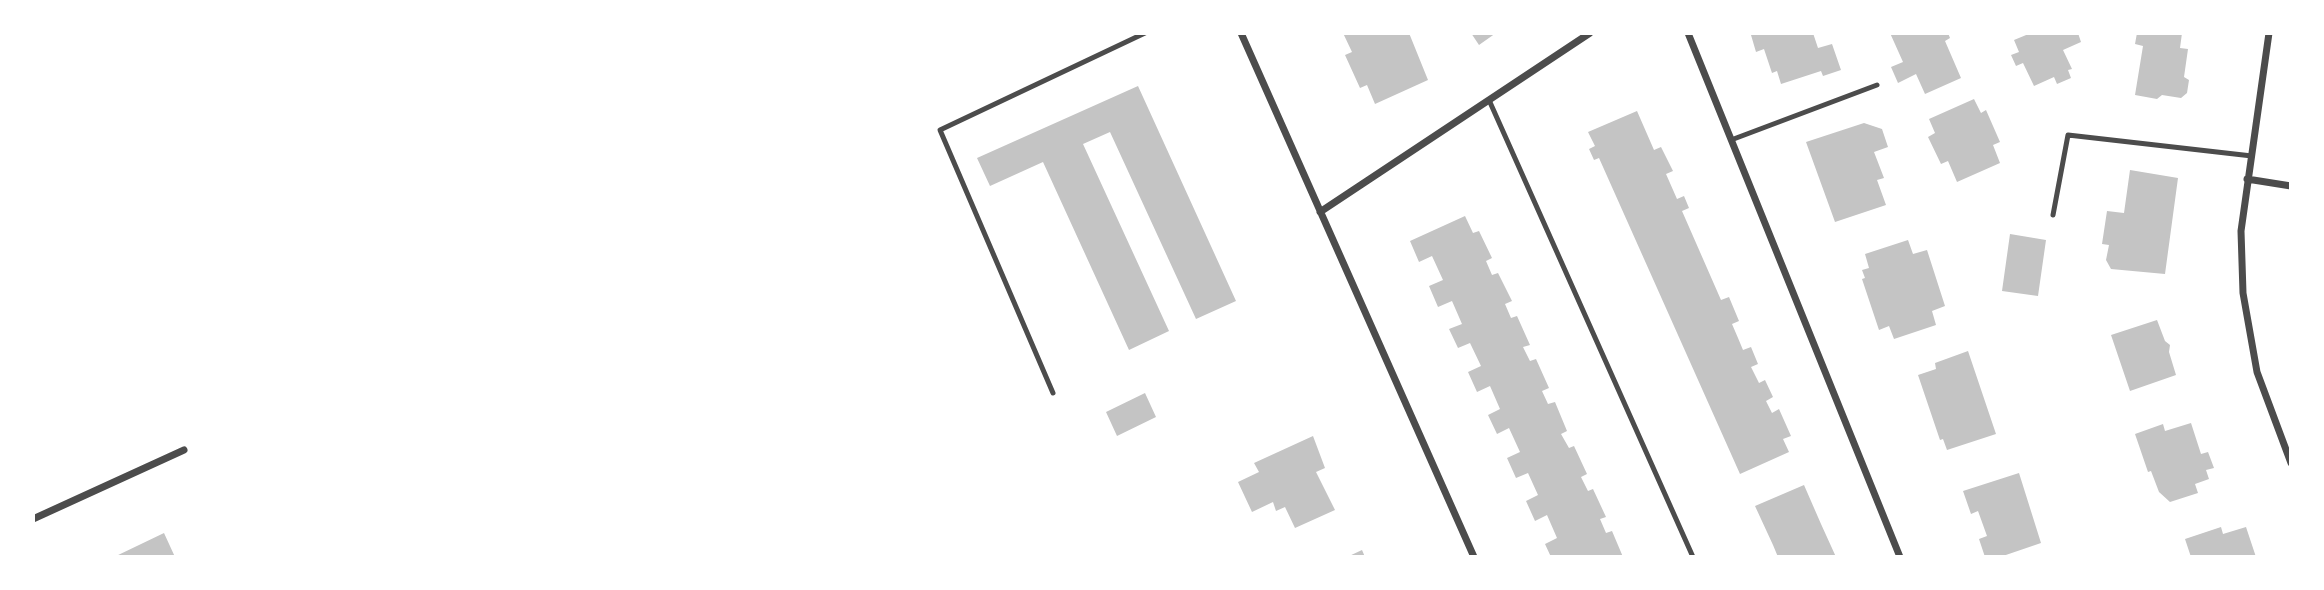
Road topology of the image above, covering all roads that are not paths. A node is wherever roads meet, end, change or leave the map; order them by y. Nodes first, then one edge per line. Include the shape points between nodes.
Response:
1 (1145, 33) edge
2 (1241, 33) edge
3 (1590, 33) edge
4 (1688, 33) edge
5 (2269, 33) edge
6 (1877, 85) dead end
7 (1489, 100) junction
8 (1731, 140) junction
9 (2252, 156) junction
10 (2248, 180) junction
11 (2291, 186) edge
12 (1320, 212) junction
13 (2053, 215) dead end
14 (1053, 393) dead end
15 (184, 450) dead end
16 (2291, 463) edge
17 (33, 519) edge
18 (1474, 557) edge
19 (1693, 557) edge
20 (1900, 557) edge

1 - 14 lane via 940,130
2 - 12 street
3 - 7 street
4 - 8 street
5 - 9 street
6 - 8 lane
7 - 12 street
7 - 19 lane
8 - 20 street
9 - 10 street
9 - 13 lane via 2068,135
10 - 11 street
10 - 16 street via 2241,231 2243,293 2257,372
12 - 18 street
15 - 17 street

